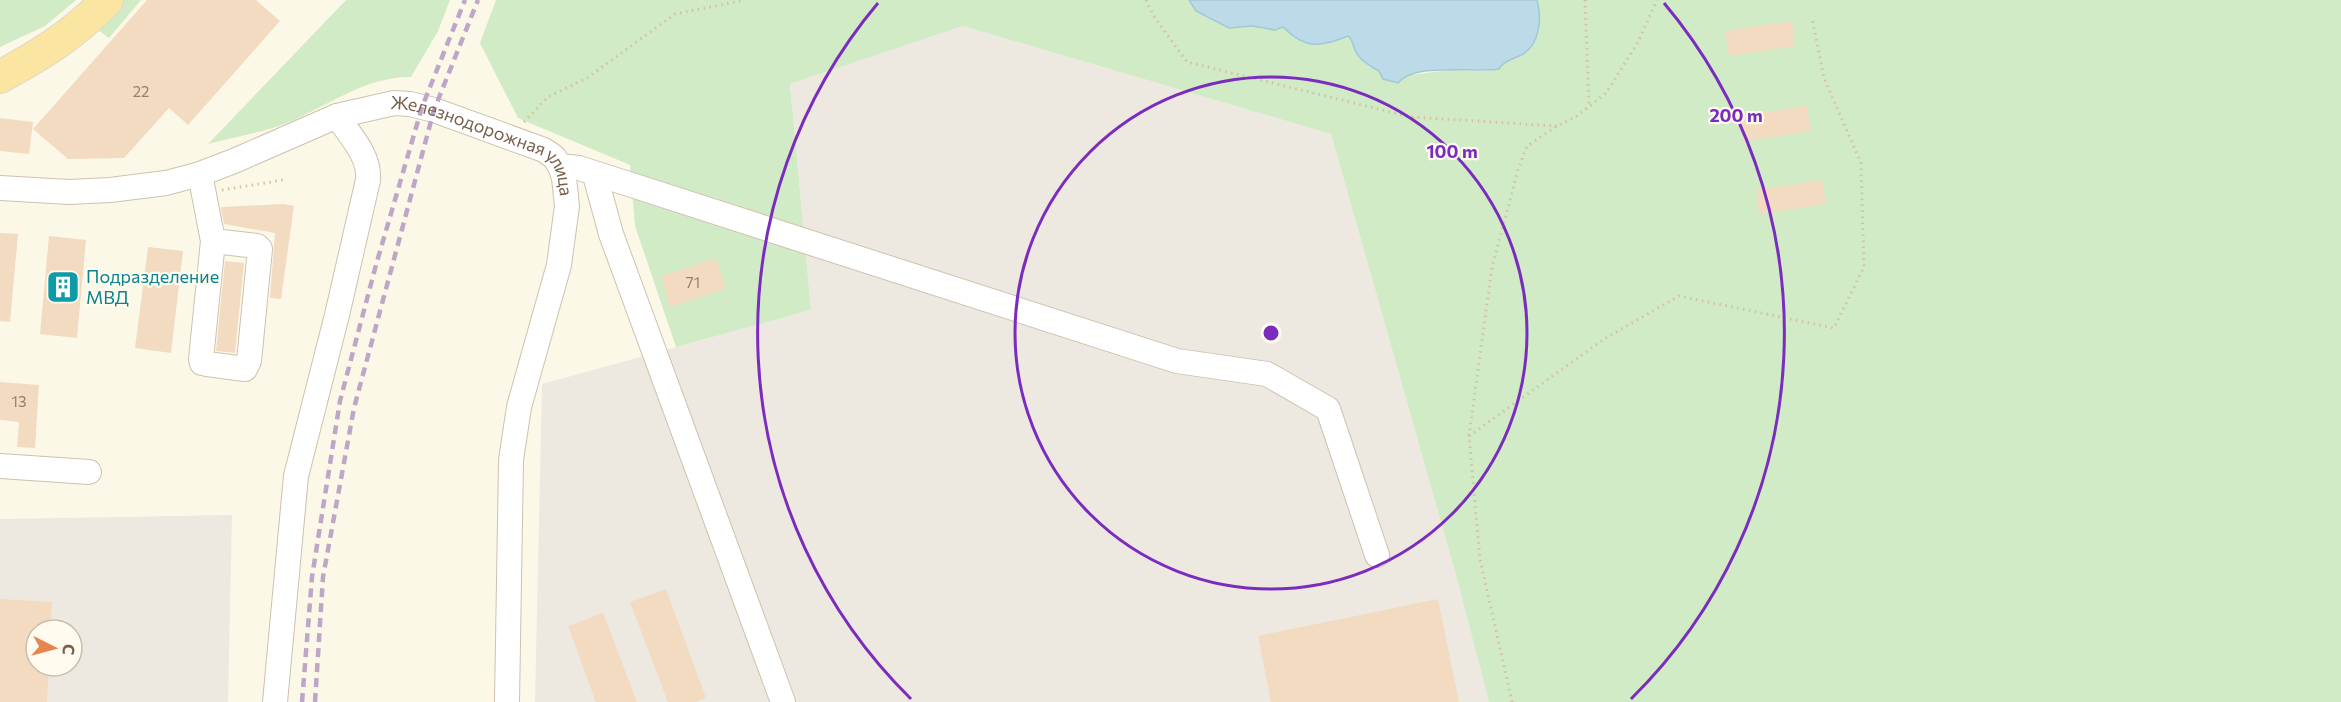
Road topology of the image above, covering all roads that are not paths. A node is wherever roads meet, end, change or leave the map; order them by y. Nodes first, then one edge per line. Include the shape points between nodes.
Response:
1 (107, 0) edge
2 (0, 77) edge
3 (337, 116) junction
4 (560, 166) junction
5 (200, 174) junction
6 (595, 175) junction
7 (0, 188) edge
8 (213, 241) junction
9 (0, 466) edge
10 (89, 472) dead end
11 (1377, 555) dead end
12 (275, 702) edge
13 (507, 702) edge
14 (783, 702) edge

1 - 2 main road via 53,47
3 - 4 street, Железнодорожная улица via 383,104 410,104 544,150
3 - 5 street, Железнодорожная улица
3 - 12 street via 363,154 368,173 296,476
4 - 6 street
4 - 13 street, Железнодорожная улица via 567,206 559,265 519,407 511,460
5 - 7 street, Железнодорожная улица via 110,190
5 - 8 street
6 - 11 street via 1177,361 1267,374 1328,409
6 - 14 street via 611,234
8 - 8 street via 201,359 202,363 244,369 249,361 260,249
9 - 10 street

